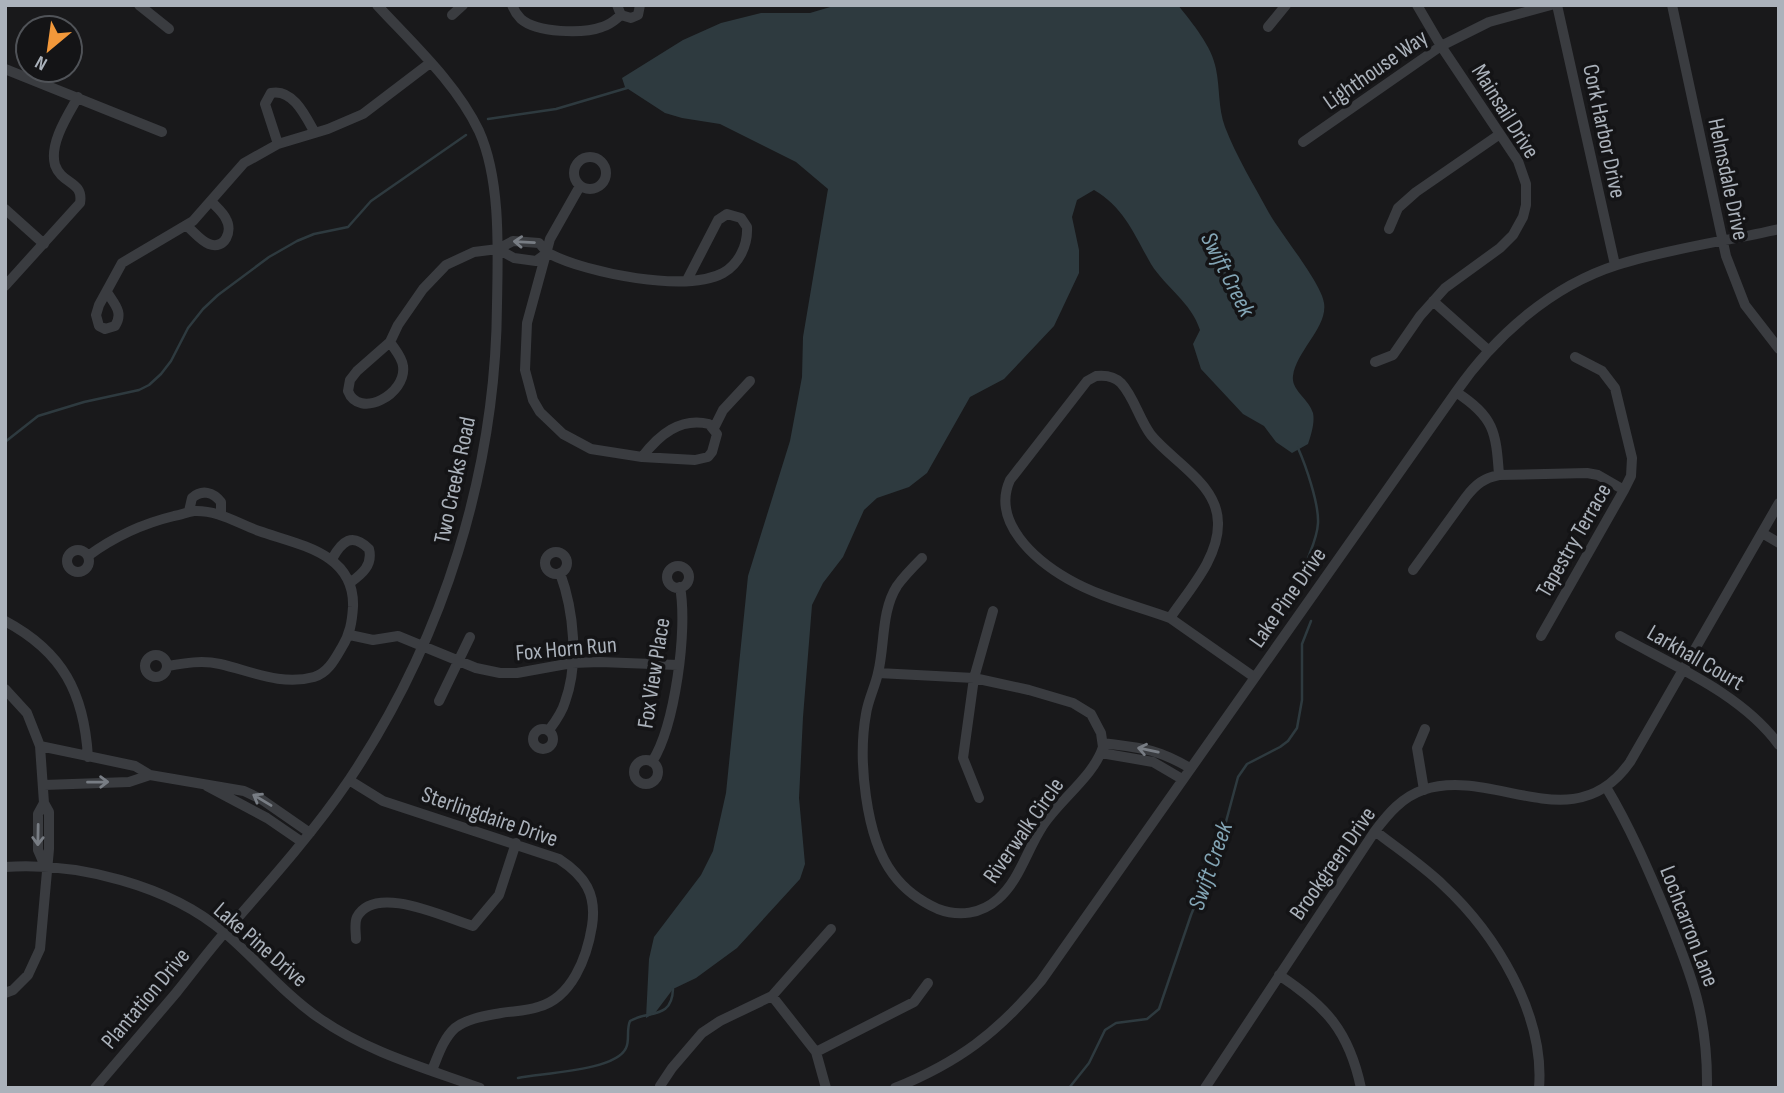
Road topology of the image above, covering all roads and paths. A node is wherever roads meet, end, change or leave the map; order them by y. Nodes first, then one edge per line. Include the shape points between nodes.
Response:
1 (139, 5) edge
2 (377, 5) edge
3 (463, 5) edge
4 (512, 5) edge
5 (640, 5) edge
6 (1286, 5) edge
7 (1417, 5) edge
8 (1550, 5) edge
9 (1558, 5) edge
10 (1672, 5) edge
11 (619, 10) edge
12 (452, 15) dead end
13 (1268, 27) dead end
14 (169, 29) dead end
15 (1441, 46) junction
16 (430, 63) junction
17 (5, 69) edge
18 (78, 97) junction
19 (162, 132) dead end
20 (314, 133) junction
21 (1500, 134) junction
22 (1303, 142) dead end
23 (278, 144) junction
24 (580, 186) dead end
25 (211, 201) junction
26 (5, 209) edge
27 (187, 226) junction
28 (1389, 229) dead end
29 (1779, 229) edge
30 (1723, 242) junction
31 (44, 244) junction
32 (498, 250) junction
33 (547, 253) junction
34 (1615, 265) junction
35 (687, 280) junction
36 (5, 286) edge
37 (107, 292) dead end
38 (1433, 301) junction
39 (390, 342) junction
40 (1779, 349) edge
41 (1488, 350) junction
42 (1576, 357) dead end
43 (1375, 362) dead end
44 (750, 381) dead end
45 (1456, 392) junction
46 (714, 428) junction
47 (642, 457) junction
48 (1499, 475) junction
49 (1624, 490) junction
50 (1779, 503) edge
51 (190, 511) junction
52 (221, 514) junction
53 (1762, 533) junction
54 (1779, 543) edge
55 (88, 556) dead end
56 (922, 558) dead end
57 (331, 559) junction
58 (1413, 570) dead end
59 (560, 573) dead end
60 (351, 582) junction
61 (680, 587) dead end
62 (993, 611) dead end
63 (1170, 618) junction
64 (5, 621) edge
65 (350, 635) junction
66 (1541, 636) dead end
67 (1620, 636) dead end
68 (470, 637) dead end
69 (423, 646) junction
70 (458, 661) junction
71 (572, 663) junction
72 (678, 665) junction
73 (168, 666) dead end
74 (1683, 671) junction
75 (878, 673) junction
76 (1254, 677) junction
77 (974, 678) junction
78 (5, 689) edge
79 (439, 701) dead end
80 (1425, 729) dead end
81 (549, 730) dead end
82 (1779, 745) edge
83 (40, 746) junction
84 (1102, 748) junction
85 (88, 757) junction
86 (652, 762) dead end
87 (1190, 768) junction
88 (150, 775) junction
89 (1182, 779) junction
90 (349, 780) junction
91 (44, 785) junction
92 (206, 786) junction
93 (1606, 787) junction
94 (1424, 790) junction
95 (979, 798) dead end
96 (1375, 831) junction
97 (310, 832) junction
98 (302, 842) junction
99 (516, 843) junction
100 (45, 866) junction
101 (5, 867) edge
102 (831, 929) dead end
103 (224, 932) junction
104 (356, 939) dead end
105 (1279, 975) junction
106 (928, 983) dead end
107 (5, 993) edge
108 (772, 996) junction
109 (816, 1052) junction
110 (432, 1070) junction
111 (99, 1086) edge
112 (660, 1086) edge
113 (480, 1088) edge
114 (826, 1088) edge
115 (895, 1088) edge
116 (1205, 1088) edge
117 (1362, 1088) edge
118 (1539, 1088) edge
119 (1707, 1088) edge

1 - 14 street
2 - 16 street, Two Creeks Road
3 - 12 street
4 - 11 street via 527,23 559,30 596,29 610,24
5 - 11 street via 635,17 627,18
6 - 13 street
7 - 15 street, Mainsail Drive
8 - 15 street, Lighthouse Way via 1489,22
9 - 34 street, Cork Harbor Drive
10 - 30 street, Helmsdale Drive
15 - 21 street, Mainsail Drive
15 - 22 street, Lighthouse Way
16 - 20 street via 363,114
16 - 32 street, Two Creeks Road via 463,102 480,134 492,179
17 - 18 street
18 - 19 street
18 - 31 street via 54,156 63,178 81,192 80,203
20 - 23 street
20 - 23 street via 291,99 280,92 271,93 265,104
21 - 28 street via 1416,192 1398,208
21 - 38 street, Mainsail Drive via 1527,184 1523,217 1500,248
23 - 25 street via 244,163
24 - 33 street
25 - 27 street
25 - 27 street via 227,219 225,241 208,244
26 - 31 street
27 - 37 street via 122,263
29 - 30 street, Lake Pine Drive
30 - 34 street, Lake Pine Drive
30 - 40 street, Helmsdale Drive via 1736,287
31 - 36 street
32 - 33 street via 536,261
33 -> 32 street via 539,243 513,241
32 - 39 street via 463,256 433,276
32 - 69 street, Two Creeks Road via 494,371 484,446 457,557
33 - 35 street via 610,275
33 - 47 street via 525,332 525,370 533,400 571,441
34 - 41 street, Lake Pine Drive via 1545,302
35 - 35 street via 715,276 733,266 747,234 741,218 727,214 718,220
38 - 41 street
38 - 43 street, Mainsail Drive via 1393,355
39 - 39 street via 350,380 348,391 354,401 386,399 398,385 404,368
41 - 45 street, Lake Pine Drive
42 - 49 street, Tapestry Terrace via 1602,371 1615,388 1632,458
44 - 46 street via 723,410
45 - 48 street via 1490,423 1497,441
45 - 76 street, Lake Pine Drive
46 - 47 street via 703,422 676,427 656,439
46 - 47 street via 716,445 702,460
48 - 49 street via 1576,472 1598,475
48 - 58 street via 1473,488
49 - 66 street, Tapestry Terrace
50 - 53 street, Brookgreen Drive
51 - 52 street
51 - 52 street via 192,498 205,492 221,502
51 - 55 street via 133,528
52 - 57 street
53 - 54 street
53 - 74 street, Brookgreen Drive
56 - 75 street, Riverwalk Circle via 897,586 889,603
57 - 60 street
57 - 60 street via 349,540 356,539 369,549 369,565
59 - 71 street via 569,608
60 - 65 street
61 - 72 street, Fox View Place
62 - 77 street
63 - 63 street via 1063,576 1029,548 1006,516 1010,480 1087,381 1096,376 1120,383 1152,436 1201,484 1216,508 1217,537 1210,557
63 - 76 street
64 - 85 street via 36,640 62,667 86,729
65 - 69 street, Fox Horn Run via 373,640 398,636
65 - 73 street via 330,666 313,677 276,679 207,662
67 - 74 street, Larkhall Court
68 - 70 street
69 - 70 street, Fox Horn Run
69 - 90 street, Two Creeks Road
70 - 71 street, Fox Horn Run via 500,673
70 - 79 street
71 - 72 street, Fox Horn Run
71 - 81 street via 565,702
72 - 86 street, Fox View Place via 667,726
74 - 82 street, Larkhall Court via 1750,712
74 - 93 street, Brookgreen Drive via 1630,762
75 - 77 street
75 - 84 street, Riverwalk Circle via 866,712 863,765 878,845 904,886 942,910 980,911 1000,897 1042,826
76 - 87 street, Lake Pine Drive
77 - 84 street via 1082,707 1098,724
77 - 95 street via 963,758
78 - 83 street via 27,713
80 - 94 street via 1417,748
83 - 85 street
83 - 91 street
87 -> 84 street via 1150,749
84 - 89 street via 1153,762
85 - 88 street via 135,766
87 - 89 street, Lake Pine Drive
91 -> 88 street via 129,782
88 - 92 street
89 - 115 street, Lake Pine Drive via 1014,1013 967,1052
90 - 97 street, Two Creeks Road
90 - 99 street, Sterlingdaire Drive via 383,801
91 - 100 street via 49,812
97 -> 92 street via 253,794
92 - 98 street
93 - 94 street, Brookgreen Drive via 1590,795 1558,800 1472,787
93 - 119 street, Lochcarron Lane via 1645,860 1692,976 1705,1037
94 - 96 street, Brookgreen Drive via 1394,808
96 - 105 street, Brookgreen Drive
96 - 118 street via 1445,887 1484,931 1518,988 1532,1024 1540,1063
97 - 98 street, Two Creeks Road
98 - 103 street, Two Creeks Road
99 - 104 street via 499,895 473,926 399,903 380,902 363,909
99 - 110 street, Sterlingdaire Drive via 559,859 586,882 593,916 583,955 571,984 555,999 539,1007 483,1015 456,1028
100 - 101 street, Lake Pine Drive
100 - 103 street, Lake Pine Drive via 99,875 156,893
100 - 107 street via 40,949 28,975
102 - 108 street
103 - 110 street, Lake Pine Drive via 318,1018 356,1040
103 - 111 street, Plantation Drive
105 - 116 street, Brookgreen Drive
105 - 117 street via 1308,994 1335,1023 1352,1052
106 - 109 street via 914,1002
108 - 109 street
108 - 112 street via 702,1033
109 - 114 street
110 - 113 street, Lake Pine Drive

